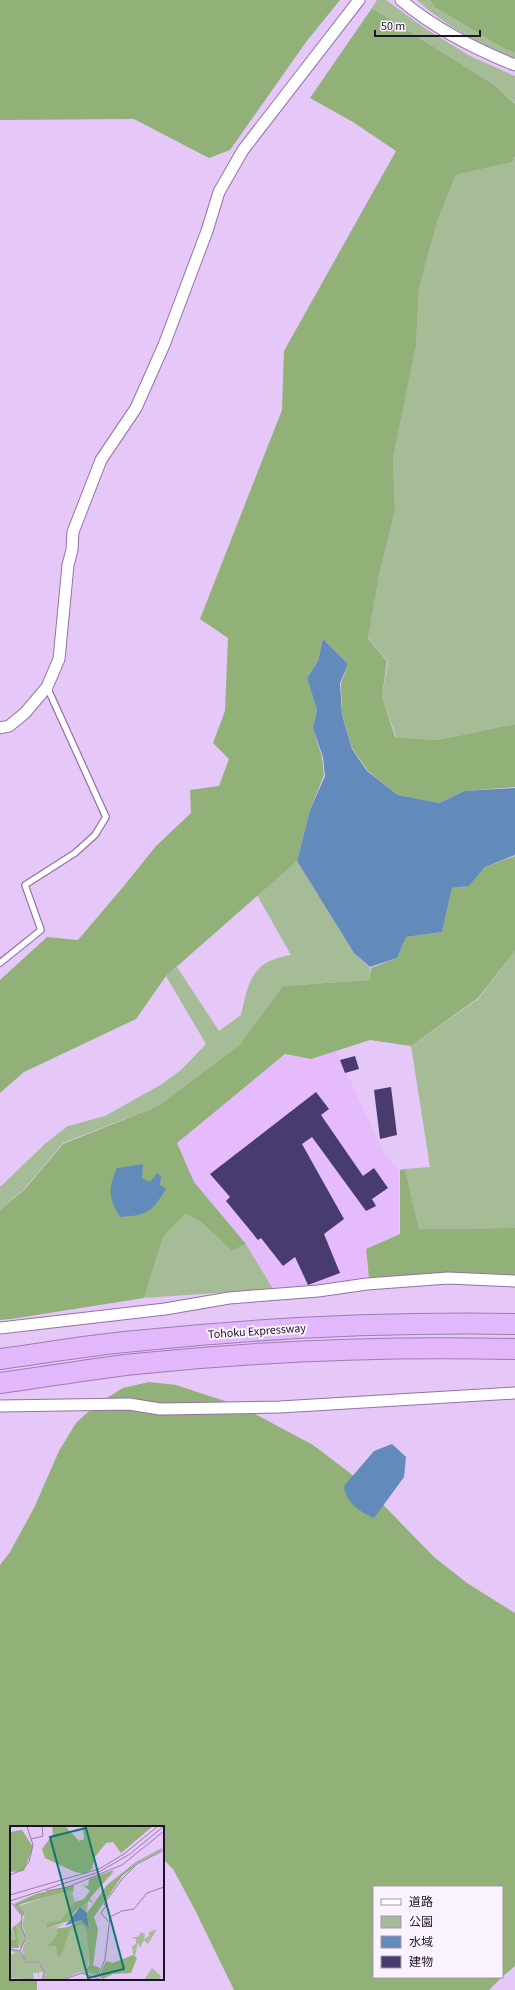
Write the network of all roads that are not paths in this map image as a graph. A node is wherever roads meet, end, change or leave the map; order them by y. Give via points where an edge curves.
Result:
1 (359, 0) edge
2 (401, 0) edge
3 (515, 66) edge
4 (47, 687) junction
5 (0, 728) edge
6 (0, 963) edge
7 (515, 1281) edge
8 (515, 1324) edge
9 (0, 1328) edge
10 (515, 1349) edge
11 (0, 1359) edge
12 (0, 1383) edge
13 (515, 1393) edge
14 (0, 1406) edge

1 - 4 street via 243,150 219,192 164,345 136,408 101,460 73,532 59,659
2 - 3 street via 422,18
4 - 5 street via 25,713 9,726
4 - 6 lane via 106,817 95,835 75,853 25,885 41,930
7 - 9 street via 448,1278 366,1284 229,1298 166,1309
8 - 11 highway, Tohoku Expressway via 455,1323 289,1328 134,1341
10 - 12 highway, Tohoku Expressway via 289,1352 135,1364
13 - 14 street via 280,1407 160,1409 129,1404

